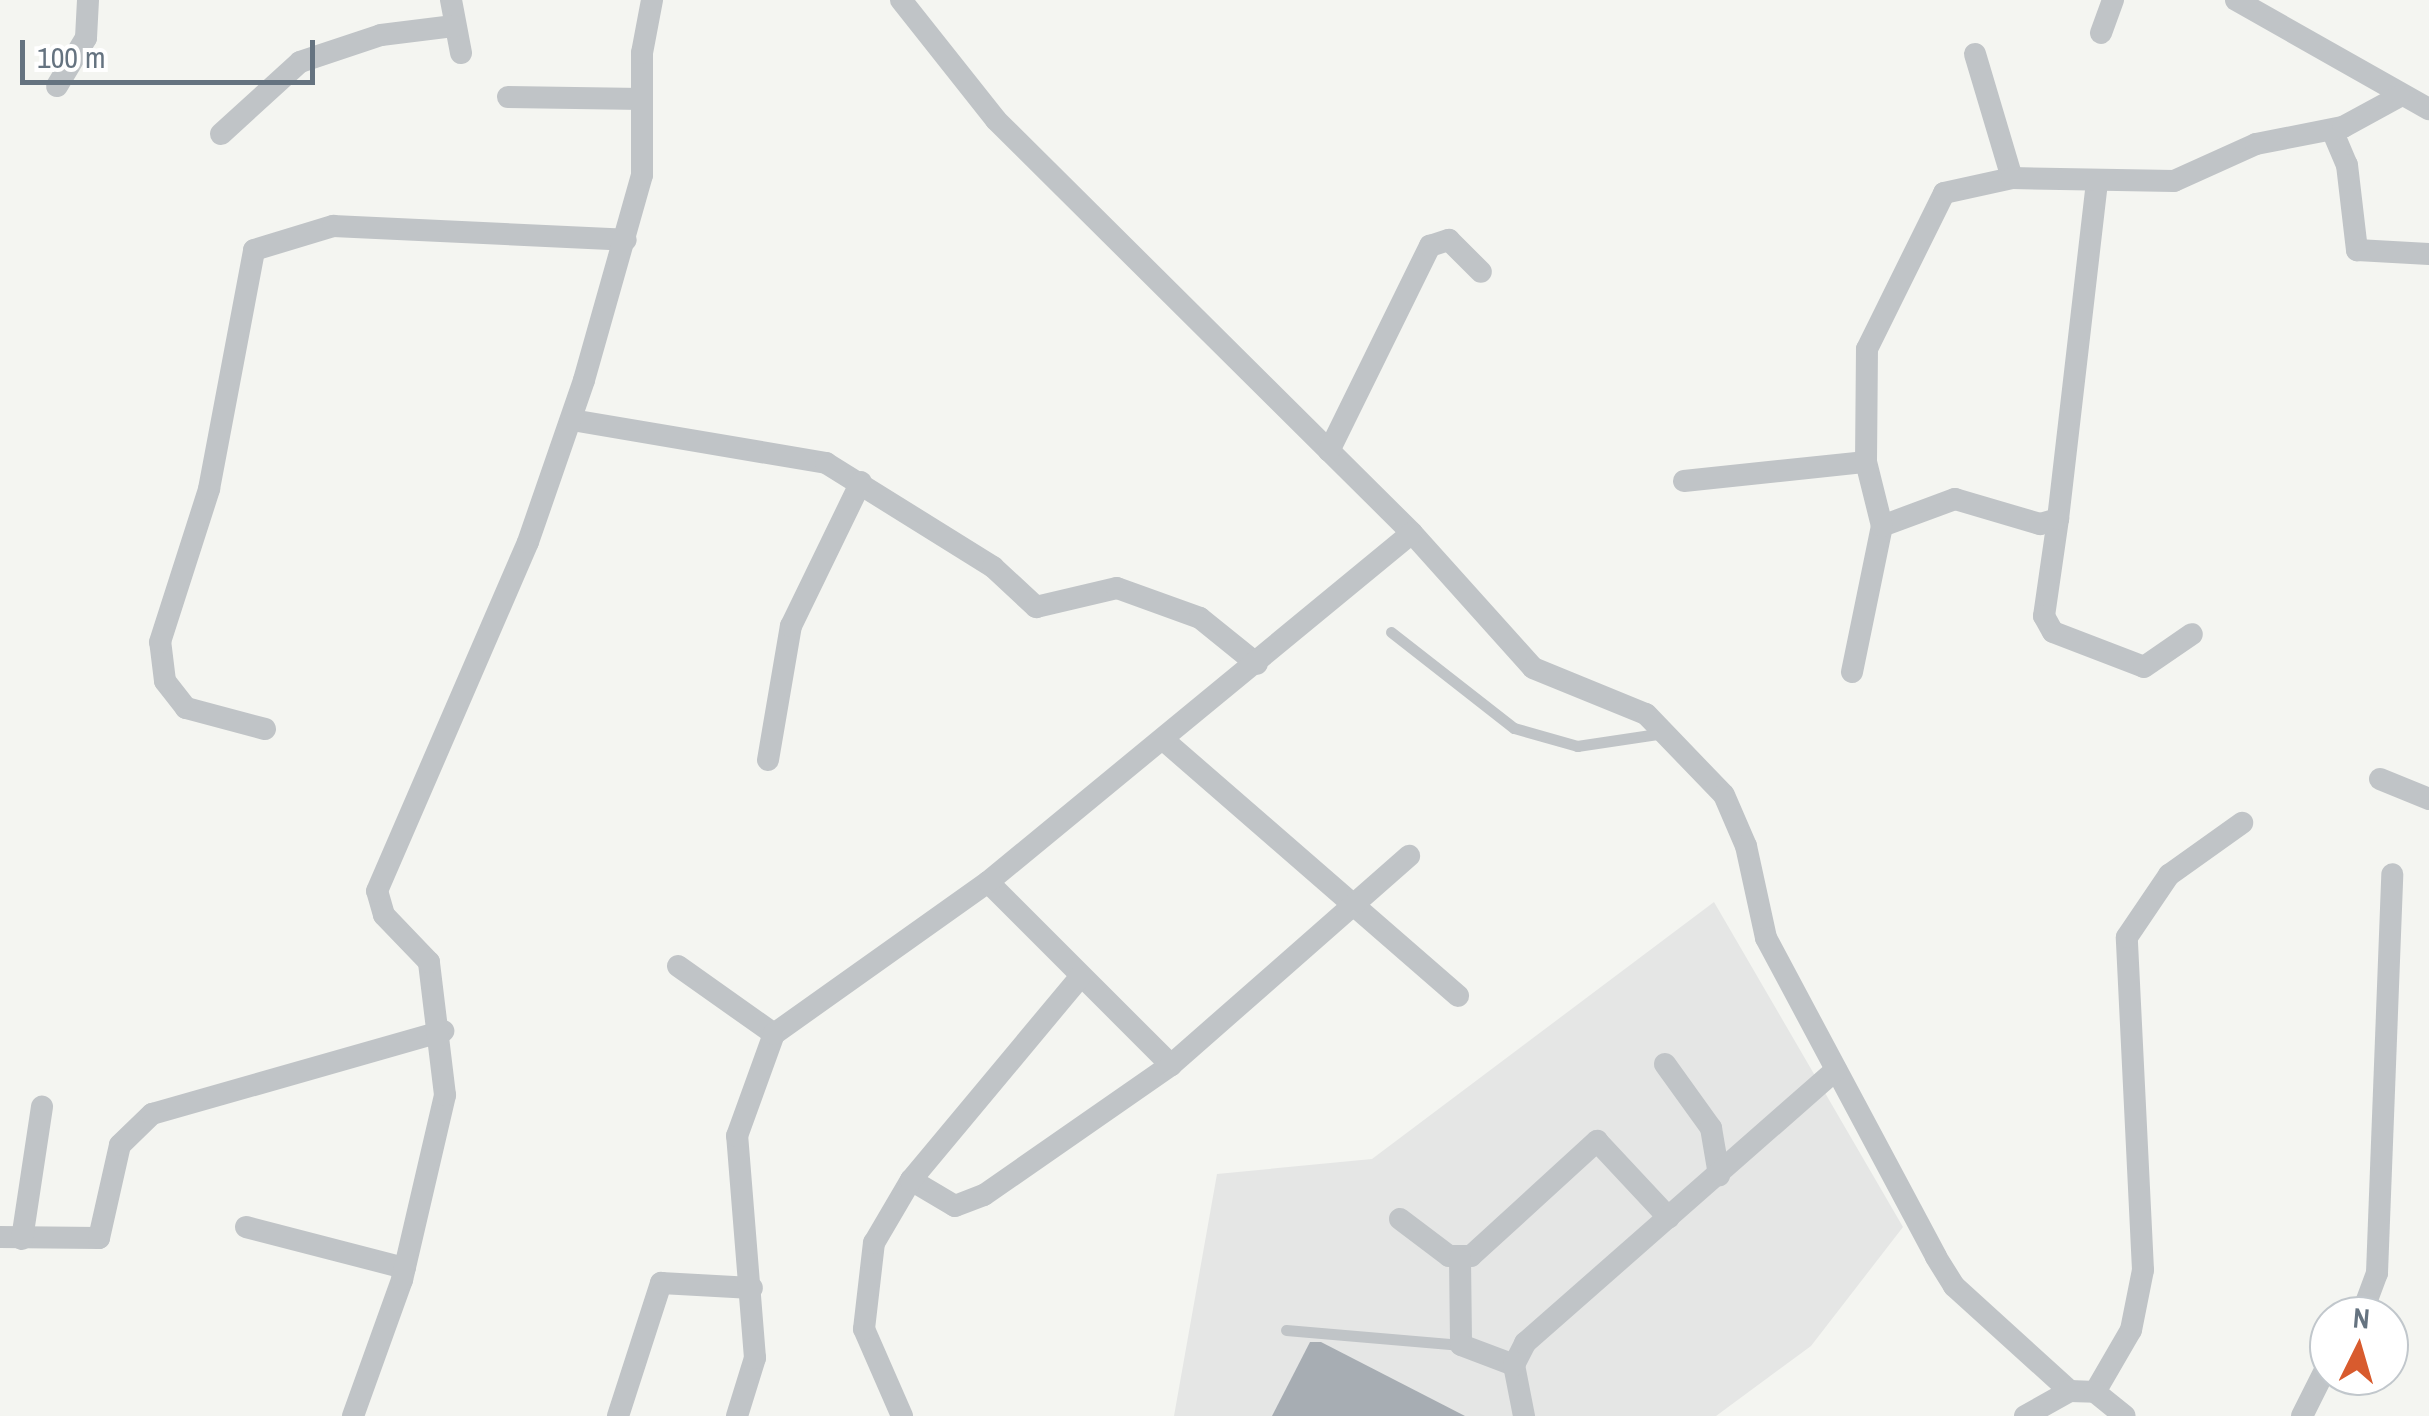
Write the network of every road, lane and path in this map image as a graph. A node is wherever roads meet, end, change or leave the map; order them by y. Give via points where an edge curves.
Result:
1 (88, 0) edge
2 (451, 0) edge
3 (652, 0) edge
4 (901, 0) edge
5 (2113, 0) edge
6 (2236, 0) edge
7 (452, 26) junction
8 (2101, 33) dead end
9 (460, 53) dead end
10 (1975, 54) dead end
11 (57, 86) dead end
12 (508, 96) dead end
13 (2398, 97) junction
14 (642, 99) junction
15 (2429, 109) edge
16 (2332, 130) junction
17 (221, 134) dead end
18 (2012, 178) junction
19 (2097, 184) junction
20 (626, 240) junction
21 (2429, 254) edge
22 (1481, 272) dead end
23 (572, 420) junction
24 (1329, 451) junction
25 (1866, 462) junction
26 (1684, 481) dead end
27 (860, 482) junction
28 (2058, 520) junction
29 (1882, 526) junction
30 (1412, 533) junction
31 (1391, 632) dead end
32 (2192, 634) dead end
33 (1257, 664) junction
34 (1852, 672) dead end
35 (265, 730) dead end
36 (1665, 732) junction
37 (1166, 742) junction
38 (768, 760) dead end
39 (2380, 779) dead end
40 (2429, 799) edge
41 (2242, 823) dead end
42 (1409, 856) dead end
43 (2392, 874) dead end
44 (988, 882) junction
45 (1350, 904) junction
46 (678, 966) dead end
47 (1080, 978) junction
48 (1458, 996) dead end
49 (443, 1031) junction
50 (774, 1034) junction
51 (1664, 1064) dead end
52 (1171, 1065) junction
53 (1836, 1070) junction
54 (42, 1107) dead end
55 (1719, 1175) junction
56 (911, 1180) junction
57 (1669, 1218) junction
58 (1400, 1219) dead end
59 (246, 1227) dead end
60 (11, 1238) edge
61 (1460, 1259) junction
62 (405, 1268) junction
63 (752, 1288) junction
64 (2368, 1296) edge
65 (1286, 1330) dead end
66 (1462, 1345) junction
67 (1514, 1365) junction
68 (2070, 1391) junction
69 (2095, 1392) junction
70 (352, 1416) edge
71 (618, 1416) edge
72 (737, 1416) edge
73 (902, 1416) edge
74 (1524, 1416) edge
75 (2024, 1416) edge
76 (2125, 1416) edge

1 - 11 street via 86,38
2 - 7 street
3 - 14 street
4 - 24 street via 996,120
5 - 8 street
6 - 13 street
7 - 9 street
7 - 17 street via 381,35 300,62
10 - 18 street
12 - 14 street
13 - 15 street
13 - 16 street
14 - 20 street via 642,174
16 - 19 street via 2256,144 2174,181
16 - 21 street via 2347,165 2357,250
18 - 19 street
18 - 25 street via 1964,184 1930,209 1867,348
19 - 28 street
20 - 23 street
20 - 35 street via 333,226 254,250 209,490 160,642 164,681 186,708
22 - 24 street via 1449,240 1430,246
23 - 27 street via 790,452
23 - 49 street via 376,891 384,914 429,962
24 - 30 street
25 - 26 street
25 - 29 street
27 - 33 street via 993,567 1036,608 1118,588 1200,618
27 - 38 street via 791,626
28 - 29 street via 2040,524 1955,498
28 - 32 street via 2044,616 2054,632 2144,667
29 - 34 street
30 - 33 street
30 - 36 street via 1532,668 1628,703
31 - 36 lane via 1514,728 1577,746
33 - 37 street
36 - 53 street via 1724,795 1746,846 1766,938
37 - 44 street
37 - 45 street
39 - 40 street
41 - 69 street via 2170,875 2127,937 2143,1270 2132,1330
42 - 45 street
43 - 64 street via 2376,1274
44 - 47 street
44 - 50 street
45 - 48 street
45 - 52 street
46 - 50 street
47 - 52 street
47 - 56 street
49 - 60 street via 152,1114 120,1145 99,1238
49 - 62 street via 445,1095
50 - 63 street via 737,1136
51 - 55 street via 1711,1128
52 - 56 street via 966,1204 943,1203
53 - 55 street
53 - 68 street via 1954,1286
54 - 60 street
55 - 57 street
56 - 73 street via 866,1276 864,1329
57 - 61 street via 1597,1141 1524,1214
57 - 67 street via 1526,1343
58 - 61 street
59 - 62 street
61 - 66 street
62 - 70 street
63 - 71 street via 661,1284
63 - 72 street via 755,1358
65 - 66 lane
66 - 67 street
67 - 74 street
68 - 69 street
68 - 75 street via 2047,1396
69 - 76 street

